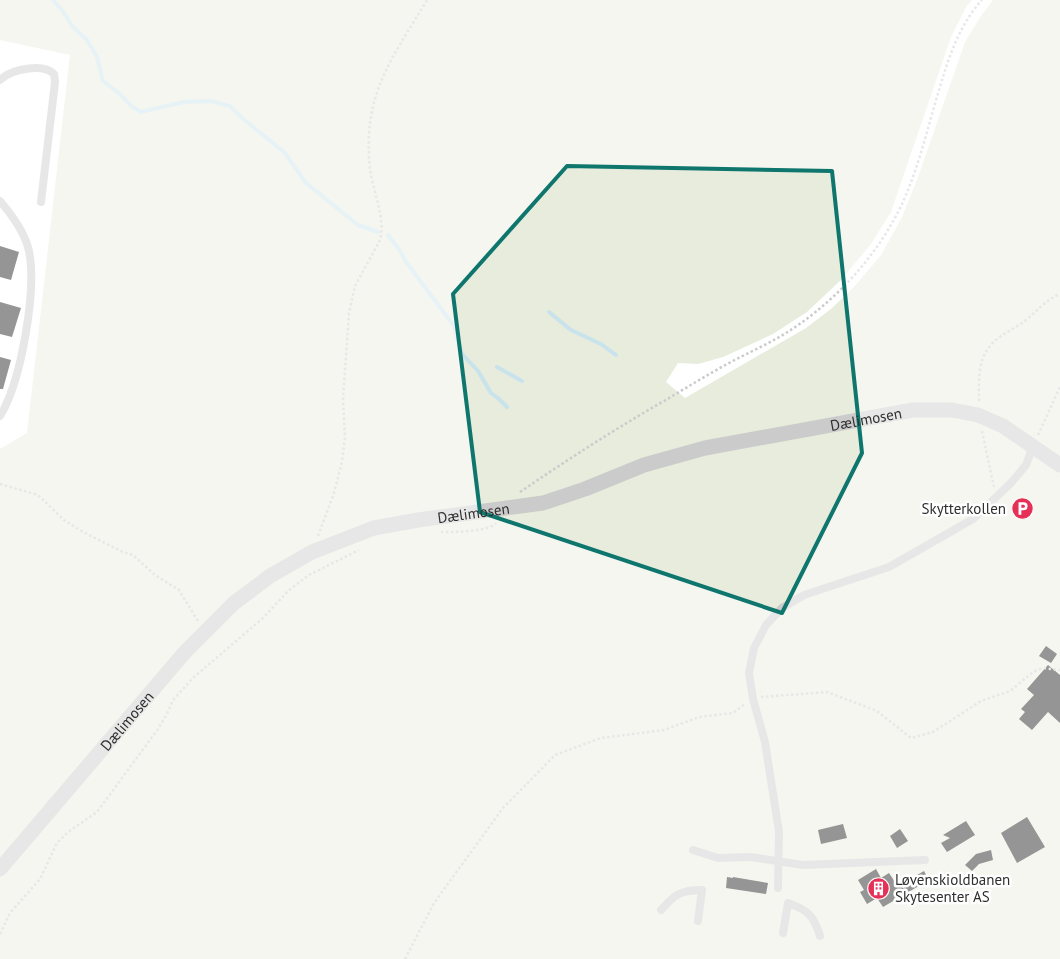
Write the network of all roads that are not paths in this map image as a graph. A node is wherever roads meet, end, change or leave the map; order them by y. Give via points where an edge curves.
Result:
1 (0, 80) edge
2 (0, 201) edge
3 (41, 202) dead end
4 (1, 411) edge
5 (1034, 446) junction
6 (1060, 465) edge
7 (693, 850) dead end
8 (924, 860) dead end
9 (778, 862) junction
10 (0, 869) edge
11 (778, 888) dead end
12 (661, 910) dead end
13 (698, 921) dead end
14 (783, 933) dead end
15 (820, 936) dead end

1 - 3 lane via 12,71 22,69 48,70 54,74
2 - 4 lane via 26,241 31,274 19,366
5 - 6 street, Dælimosen
5 - 9 lane via 1026,465 1011,483 973,519 889,568 804,595 782,608 766,625 754,648 749,674 765,742 779,832
5 - 10 street, Dælimosen via 978,415 952,410 913,410 706,448 644,466 543,503 374,528 312,552 270,576 234,603 206,630
7 - 9 lane via 718,858 750,857
8 - 9 lane via 819,865
9 - 11 lane
12 - 13 lane via 679,893 702,890
14 - 15 lane via 788,903 809,912

